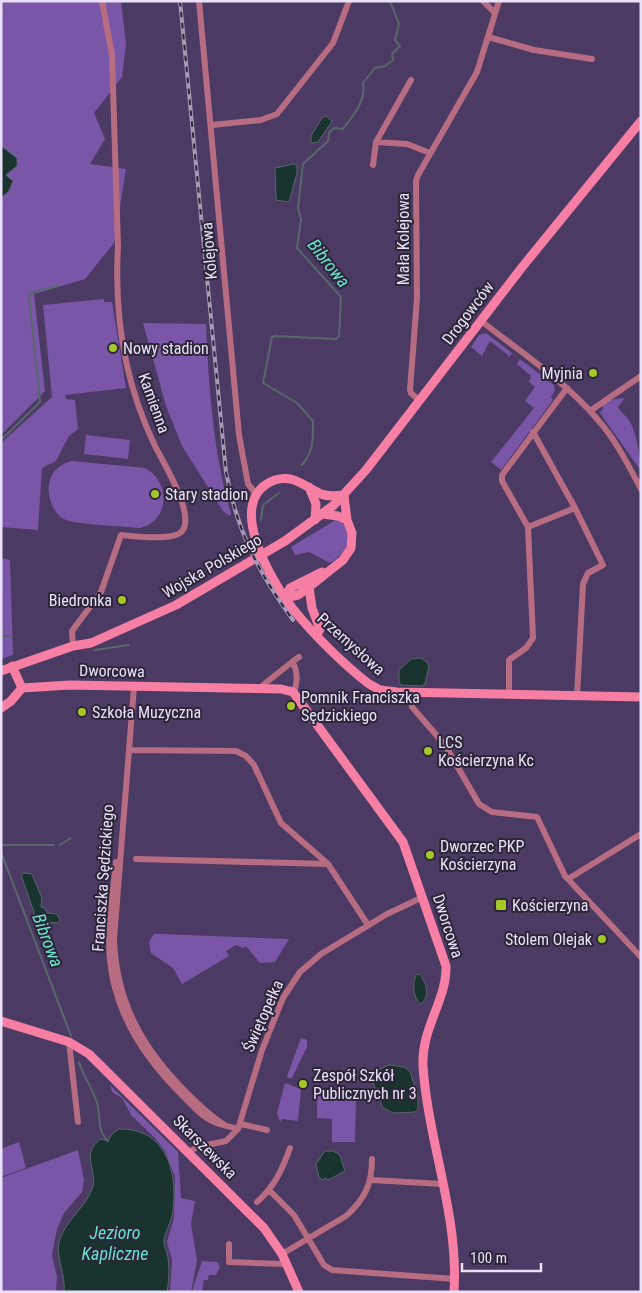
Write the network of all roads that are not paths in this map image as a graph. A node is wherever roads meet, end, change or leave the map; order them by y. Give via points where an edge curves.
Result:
1 (102, 1) edge
2 (199, 1) edge
3 (349, 1) edge
4 (482, 1) edge
5 (499, 1) edge
6 (495, 13) junction
7 (488, 37) junction
8 (592, 58) dead end
9 (411, 80) dead end
10 (641, 122) edge
11 (212, 125) junction
12 (376, 142) junction
13 (430, 153) junction
14 (373, 165) dead end
15 (481, 321) junction
16 (641, 376) edge
17 (567, 388) junction
18 (420, 401) junction
19 (590, 411) junction
20 (533, 432) junction
21 (309, 487) junction
22 (641, 489) edge
23 (256, 495) junction
24 (344, 495) junction
25 (575, 508) junction
26 (323, 514) junction
27 (315, 520) junction
28 (347, 520) junction
29 (528, 527) junction
30 (331, 568) junction
31 (309, 587) junction
32 (285, 598) junction
33 (317, 635) junction
34 (73, 646) junction
35 (299, 657) dead end
36 (292, 662) junction
37 (12, 666) junction
38 (1, 667) edge
39 (1, 671) edge
40 (134, 686) junction
41 (22, 688) junction
42 (262, 689) junction
43 (293, 692) junction
44 (410, 692) junction
45 (509, 694) junction
46 (577, 696) junction
47 (641, 697) edge
48 (1, 708) edge
49 (129, 750) junction
50 (641, 834) edge
51 (136, 859) dead end
52 (328, 864) junction
53 (568, 879) junction
54 (423, 897) junction
55 (368, 925) junction
56 (641, 957) edge
57 (1, 1021) edge
58 (69, 1042) junction
59 (78, 1122) dead end
60 (240, 1127) junction
61 (267, 1130) dead end
62 (290, 1148) dead end
63 (189, 1152) junction
64 (372, 1159) dead end
65 (371, 1180) junction
66 (443, 1184) junction
67 (270, 1191) junction
68 (257, 1202) dead end
69 (309, 1238) junction
70 (229, 1244) dead end
71 (282, 1254) junction
72 (286, 1264) junction
73 (455, 1279) junction
74 (298, 1292) edge
75 (454, 1292) edge

1 - 34 street, Kamienna via 112,55 118,247 116,278 124,346 130,382 141,416 181,499 186,520 182,532 174,537 121,535 101,592 72,631
2 - 11 street, Kolejowa
3 - 11 street via 333,43 277,114 262,120
4 - 6 street
5 - 6 street, Mała Kolejowa
6 - 7 street, Mała Kolejowa
7 - 8 street via 534,50
7 - 13 street, Mała Kolejowa via 477,72
9 - 12 street
10 - 15 main road, Drogowców via 600,169
11 - 23 street, Kolejowa via 241,448 248,484
12 - 13 street via 406,144
12 - 14 street
13 - 18 street, Mała Kolejowa via 416,182 417,298 410,390
15 - 17 street
15 - 18 main road, Drogowców
16 - 19 street
17 - 19 street
17 - 20 street
18 - 24 main road, Drogowców
19 - 22 street via 616,445
20 - 25 street
20 - 29 street via 502,475 502,481
21 - 23 main road via 297,480 280,479
21 - 24 main road via 322,495
21 - 27 main road via 316,504
23 - 32 main road, Przemysłowa via 250,515 253,532
24 - 26 main road, Drogowców
24 - 28 main road
25 - 29 street
25 - 46 street via 603,565 588,573 583,584
26 - 27 main road, Drogowców
26 - 28 main road
27 - 34 main road, Wojska Polskiego via 176,605 121,630 85,639
28 - 30 main road via 352,533 351,548 343,560
29 - 45 street via 533,638 526,648 509,660
30 - 31 main road
30 - 32 main road via 290,588
31 - 32 main road via 298,595
31 - 33 main road via 320,629
32 - 33 main road, Przemysłowa
33 - 44 main road, Przemysłowa via 369,684 380,690
34 - 37 main road, Wojska Polskiego
35 - 36 street
36 - 42 street
36 - 43 street via 296,667
37 - 38 main road, Wojska Polskiego
37 - 39 main road, Wojska Polskiego
37 - 41 main road
40 - 41 main road, Dworcowa
40 - 42 main road, Dworcowa
40 - 49 street, Franciszka Sędzickiego
41 - 48 main road
42 - 43 main road, Dworcowa
43 - 54 main road, Dworcowa via 403,842
44 - 45 main road, Przemysłowa
44 - 53 street via 412,707 445,745 479,804 494,812 537,817
45 - 46 main road, Przemysłowa
46 - 47 main road, Przemysłowa
49 - 52 street via 236,752 246,756 254,765 281,823
49 - 60 street, Franciszka Sędzickiego via 114,939 121,989 136,1026 156,1060 202,1108 225,1125
50 - 53 street
51 - 52 street
52 - 55 street
53 - 56 street
54 - 55 street, Świętopełka
54 - 66 main road, Dworcowa via 446,966 444,985 425,1035 423,1052 425,1083
55 - 60 street, Świętopełka via 314,959 287,990 255,1068
57 - 58 main road, Skarszewska
58 - 59 street
58 - 63 main road, Skarszewska via 89,1054
60 - 61 street, Franciszka Sędzickiego
60 - 63 street via 226,1141 197,1147
62 - 67 street via 281,1175
63 - 71 main road, Skarszewska via 258,1221
64 - 65 street
65 - 66 street
65 - 69 street via 355,1209
66 - 73 main road, Dworcowa via 454,1250
67 - 68 street
67 - 69 street via 294,1215
69 - 71 street
69 - 73 street via 324,1265 332,1270
70 - 72 street via 229,1262
71 - 72 main road, Skarszewska
72 - 74 main road, Skarszewska
73 - 75 main road, Dworcowa

